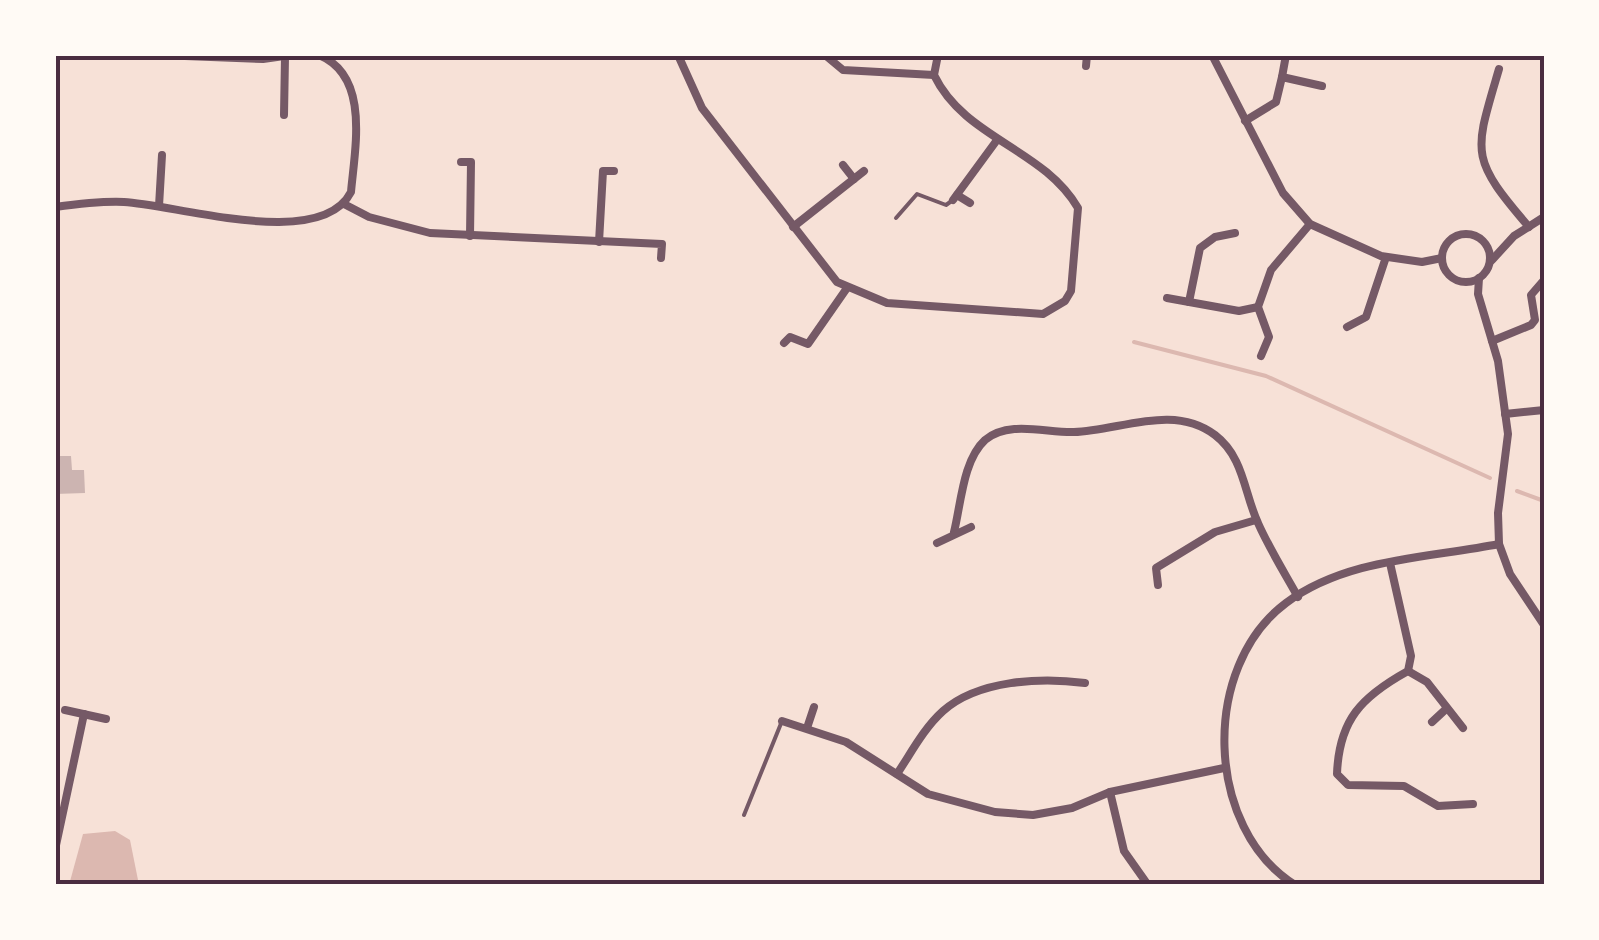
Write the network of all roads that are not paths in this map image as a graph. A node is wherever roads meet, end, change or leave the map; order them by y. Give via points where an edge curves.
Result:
1 (158, 55) edge
2 (320, 55) edge
3 (678, 55) edge
4 (825, 55) edge
5 (938, 55) edge
6 (1087, 55) edge
7 (1212, 55) edge
8 (1286, 55) edge
9 (288, 56) edge
10 (1086, 66) dead end
11 (1499, 69) dead end
12 (934, 75) junction
13 (1282, 77) junction
14 (1322, 86) dead end
15 (284, 115) dead end
16 (1245, 122) junction
17 (996, 140) junction
18 (162, 154) dead end
19 (461, 162) dead end
20 (843, 165) dead end
21 (614, 171) dead end
22 (864, 171) dead end
23 (854, 179) junction
24 (955, 197) junction
25 (344, 204) junction
26 (970, 204) dead end
27 (159, 206) junction
28 (55, 207) edge
29 (1544, 217) edge
30 (896, 218) dead end
31 (1310, 224) junction
32 (1529, 227) junction
33 (792, 228) junction
34 (1235, 234) dead end
35 (470, 236) junction
36 (1514, 236) junction
37 (1484, 240) junction
38 (599, 242) junction
39 (1386, 257) junction
40 (662, 258) dead end
41 (1442, 258) junction
42 (1488, 269) junction
43 (1479, 278) junction
44 (1544, 280) edge
45 (1467, 282) junction
46 (847, 288) junction
47 (1478, 294) junction
48 (1167, 298) dead end
49 (1189, 302) junction
50 (1258, 307) junction
51 (1347, 327) dead end
52 (1492, 341) junction
53 (784, 343) dead end
54 (1261, 356) dead end
55 (1544, 410) edge
56 (1505, 414) junction
57 (1256, 520) junction
58 (971, 527) dead end
59 (954, 532) junction
60 (937, 544) dead end
61 (1499, 544) junction
62 (1150, 559) dead end
63 (1390, 562) junction
64 (1156, 568) junction
65 (1158, 585) dead end
66 (1298, 596) junction
67 (1544, 625) edge
68 (1408, 671) junction
69 (1085, 683) dead end
70 (814, 707) dead end
71 (1446, 709) junction
72 (66, 710) dead end
73 (84, 714) junction
74 (106, 719) dead end
75 (782, 721) joint
76 (1432, 722) dead end
77 (807, 728) junction
78 (1464, 728) dead end
79 (1224, 768) junction
80 (897, 774) junction
81 (1110, 792) junction
82 (1473, 804) dead end
83 (744, 815) dead end
84 (55, 850) edge
85 (1148, 885) edge
86 (1295, 885) edge

1 - 9 street
2 - 25 street via 345,74 354,96 351,192
3 - 33 street via 702,108
4 - 12 street via 843,70
5 - 12 street
6 - 10 street
7 - 16 street
8 - 13 street
9 - 15 street
11 - 32 street via 1478,149 1493,185
12 - 17 street via 957,110
13 - 14 street
13 - 16 street via 1276,102
16 - 31 street via 1283,192
17 - 24 street
17 - 46 street via 1054,176 1078,208 1065,301 1034,316 887,302
18 - 27 street
19 - 35 street via 471,162
20 - 23 street
21 - 38 street via 603,171
22 - 23 street
23 - 33 street
24 - 26 street
24 - 30 lane via 946,205 917,194
25 - 27 street via 314,220 243,219
25 - 35 street via 401,228
27 - 28 street
29 - 32 street
31 - 39 street
31 - 50 street via 1271,270
32 - 36 street
33 - 46 street
34 - 49 street via 1200,248
35 - 38 street
36 - 37 street
36 - 42 street via 1495,252
37 - 41 street via 1458,235
37 - 42 street
38 - 40 street via 662,244
39 - 41 street
39 - 51 street via 1366,317
41 - 45 street via 1452,277
42 - 43 street
43 - 45 street
43 - 47 street
44 - 52 street via 1531,295 1531,326
45 - 47 street
46 - 53 street via 808,344 790,337
47 - 52 street
48 - 49 street
49 - 50 street via 1239,312
50 - 54 street via 1269,337
52 - 56 street
55 - 56 street
56 - 61 street
57 - 59 street via 1248,483 1216,435 1148,420 990,436 974,452
57 - 64 street via 1215,532
57 - 66 street
58 - 59 street
59 - 60 street
61 - 63 street
61 - 67 street
62 - 64 street
63 - 66 street via 1362,567
63 - 68 street via 1411,656
64 - 65 street
66 - 79 street via 1262,630 1234,680
68 - 71 street via 1427,682
68 - 82 street via 1344,724 1337,774 1348,784 1404,786 1438,806
69 - 80 street via 1016,683 960,700 928,726
70 - 77 street
71 - 76 street
71 - 78 street
72 - 73 street
73 - 74 street
73 - 84 street
75 - 77 street
75 - 83 lane
77 - 80 street via 846,742
79 - 81 street
79 - 86 street via 1247,835
80 - 81 street via 928,794 995,812 1072,808
81 - 85 street via 1124,851

